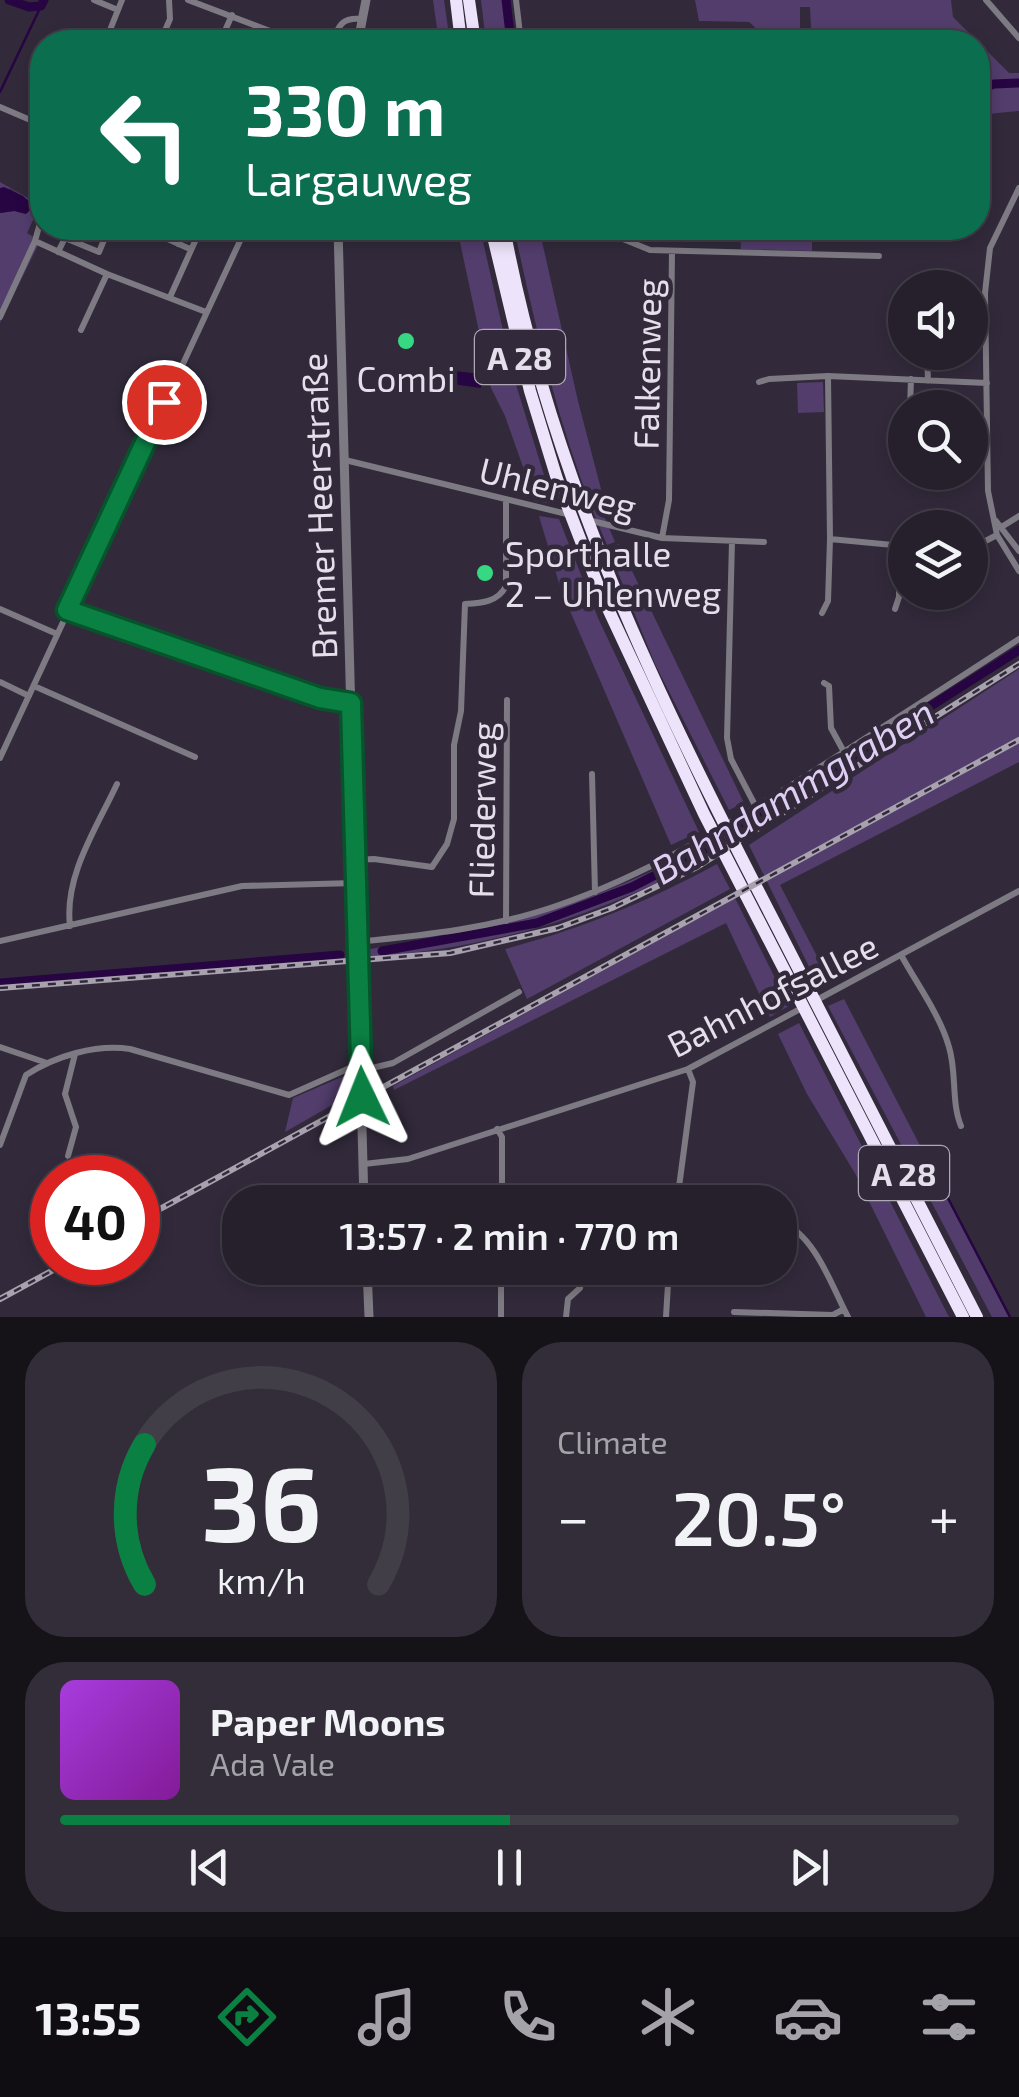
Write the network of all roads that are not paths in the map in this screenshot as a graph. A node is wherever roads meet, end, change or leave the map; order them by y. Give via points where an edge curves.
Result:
1 (94, 0) edge
2 (122, 0) edge
3 (169, 0) edge
4 (188, 0) edge
5 (366, 0) edge
6 (456, 0) edge
7 (470, 0) edge
8 (516, 0) edge
9 (986, 0) edge
10 (212, 4) edge
11 (118, 10) junction
12 (232, 16) junction
13 (362, 19) junction
14 (110, 30) dead end
15 (165, 30) edge
16 (226, 30) edge
17 (268, 30) edge
18 (337, 30) edge
19 (360, 30) edge
20 (460, 30) edge
21 (474, 30) edge
22 (520, 30) edge
23 (1019, 38) edge
24 (0, 107) edge
25 (30, 120) edge
26 (1018, 193) edge
27 (35, 240) joint
28 (64, 240) edge
29 (70, 240) edge
30 (104, 240) edge
31 (169, 240) edge
32 (180, 240) edge
33 (195, 240) edge
34 (240, 240) edge
35 (338, 240) edge
36 (500, 240) edge
37 (622, 240) edge
38 (178, 244) junction
39 (190, 249) junction
40 (672, 251) junction
41 (58, 252) junction
42 (879, 256) dead end
43 (107, 274) junction
44 (170, 296) junction
45 (206, 312) junction
46 (0, 318) edge
47 (81, 330) dead end
48 (928, 370) edge
49 (828, 376) junction
50 (911, 380) junction
51 (928, 381) junction
52 (759, 382) dead end
53 (987, 382) junction
54 (911, 390) edge
55 (344, 460) junction
56 (506, 500) junction
57 (1019, 516) edge
58 (999, 524) junction
59 (997, 535) junction
60 (662, 538) junction
61 (830, 540) junction
62 (988, 540) edge
63 (732, 541) junction
64 (764, 542) dead end
65 (888, 545) edge
66 (1019, 551) edge
67 (1019, 572) edge
68 (0, 610) edge
69 (67, 610) junction
70 (822, 613) dead end
71 (57, 634) junction
72 (1019, 638) edge
73 (0, 682) edge
74 (824, 683) dead end
75 (34, 686) junction
76 (29, 696) junction
77 (507, 700) dead end
78 (351, 703) junction
79 (844, 752) junction
80 (0, 758) edge
81 (195, 758) dead end
82 (592, 774) dead end
83 (117, 784) dead end
84 (756, 807) junction
85 (354, 860) junction
86 (354, 883) junction
87 (1019, 891) edge
88 (595, 892) junction
89 (506, 921) junction
90 (70, 926) junction
91 (0, 941) edge
92 (357, 942) junction
93 (901, 955) junction
94 (519, 992) dead end
95 (823, 1031) junction
96 (0, 1047) edge
97 (75, 1054) junction
98 (48, 1064) junction
99 (361, 1068) junction
100 (688, 1069) junction
101 (961, 1126) dead end
102 (498, 1129) junction
103 (0, 1145) edge
104 (68, 1155) edge
105 (364, 1164) junction
106 (364, 1185) edge
107 (502, 1185) edge
108 (678, 1185) edge
109 (797, 1232) edge
110 (368, 1285) edge
111 (502, 1285) edge
112 (669, 1285) edge
113 (580, 1288) dead end
114 (734, 1312) dead end
115 (846, 1313) edge
116 (369, 1317) edge
117 (501, 1317) edge
118 (566, 1317) edge
119 (666, 1317) edge
120 (963, 1317) edge
121 (977, 1317) edge

1 - 11 street
2 - 11 street
3 - 15 street
4 - 10 street
5 - 13 street
6 - 20 highway
7 - 21 highway
8 - 22 street
9 - 23 street
10 - 12 street
11 - 14 street
12 - 16 street
12 - 17 street
13 - 18 street via 346,18
13 - 19 street
24 - 25 street
26 - 53 street via 999,224 986,270
27 - 41 street
27 - 46 street
28 - 41 street
29 - 30 street via 99,252
31 - 38 street
32 - 38 street
33 - 39 street
34 - 45 street
35 - 55 street, Bremer Heerstraße
36 - 95 highway, A 28 via 513,329 648,699
37 - 40 street
38 - 39 street
39 - 44 street
40 - 42 street
40 - 60 street, Falkenweg via 669,500
41 - 43 street
43 - 44 street
43 - 47 street
44 - 45 street
45 - 69 street
48 - 51 street
49 - 50 street
49 - 52 street
49 - 61 street
50 - 51 street
50 - 54 street
51 - 53 street
53 - 58 street via 988,491
55 - 56 street, Uhlenweg
55 - 78 street, Bremer Heerstraße
56 - 60 street, Uhlenweg
56 - 85 street via 506,586 494,600 466,604 448,844 432,867
57 - 58 street
58 - 59 street
58 - 66 street
59 - 62 street
59 - 67 street
60 - 63 street, Uhlenweg
61 - 65 street
61 - 70 street
63 - 64 street, Uhlenweg
63 - 84 street via 727,738
68 - 71 street
69 - 71 street
69 - 78 street
71 - 75 street
72 - 79 street
73 - 76 street
74 - 79 street via 833,737
75 - 76 street
75 - 81 street
76 - 80 street
77 - 89 street, Fliederweg
78 - 85 street, Bremer Heerstraße
79 - 84 street
82 - 88 street
83 - 90 street via 74,878
84 - 88 street via 664,862
85 - 86 street, Bremer Heerstraße
86 - 90 street via 242,886
86 - 92 street, Bremer Heerstraße
87 - 93 street, Bahnhofsallee
88 - 89 street
89 - 92 street
90 - 91 street
92 - 99 street, Bremer Heerstraße
93 - 100 street, Bahnhofsallee
93 - 101 street via 949,1044
94 - 99 street via 404,1058
95 - 120 highway, A 28
95 - 121 highway, A 28
96 - 98 street
97 - 98 street
97 - 99 street via 104,1046 130,1049 284,1096
97 - 104 street via 65,1094 76,1127
98 - 103 street via 24,1079
99 - 105 street, Bremer Heerstraße
100 - 102 street, Bahnhofsallee
100 - 108 street via 693,1082
102 - 105 street, Bahnhofsallee via 408,1159
102 - 107 street
105 - 106 street, Bremer Heerstraße
109 - 115 street
110 - 116 street
111 - 117 street
112 - 119 street
113 - 118 street via 568,1299
114 - 115 street

